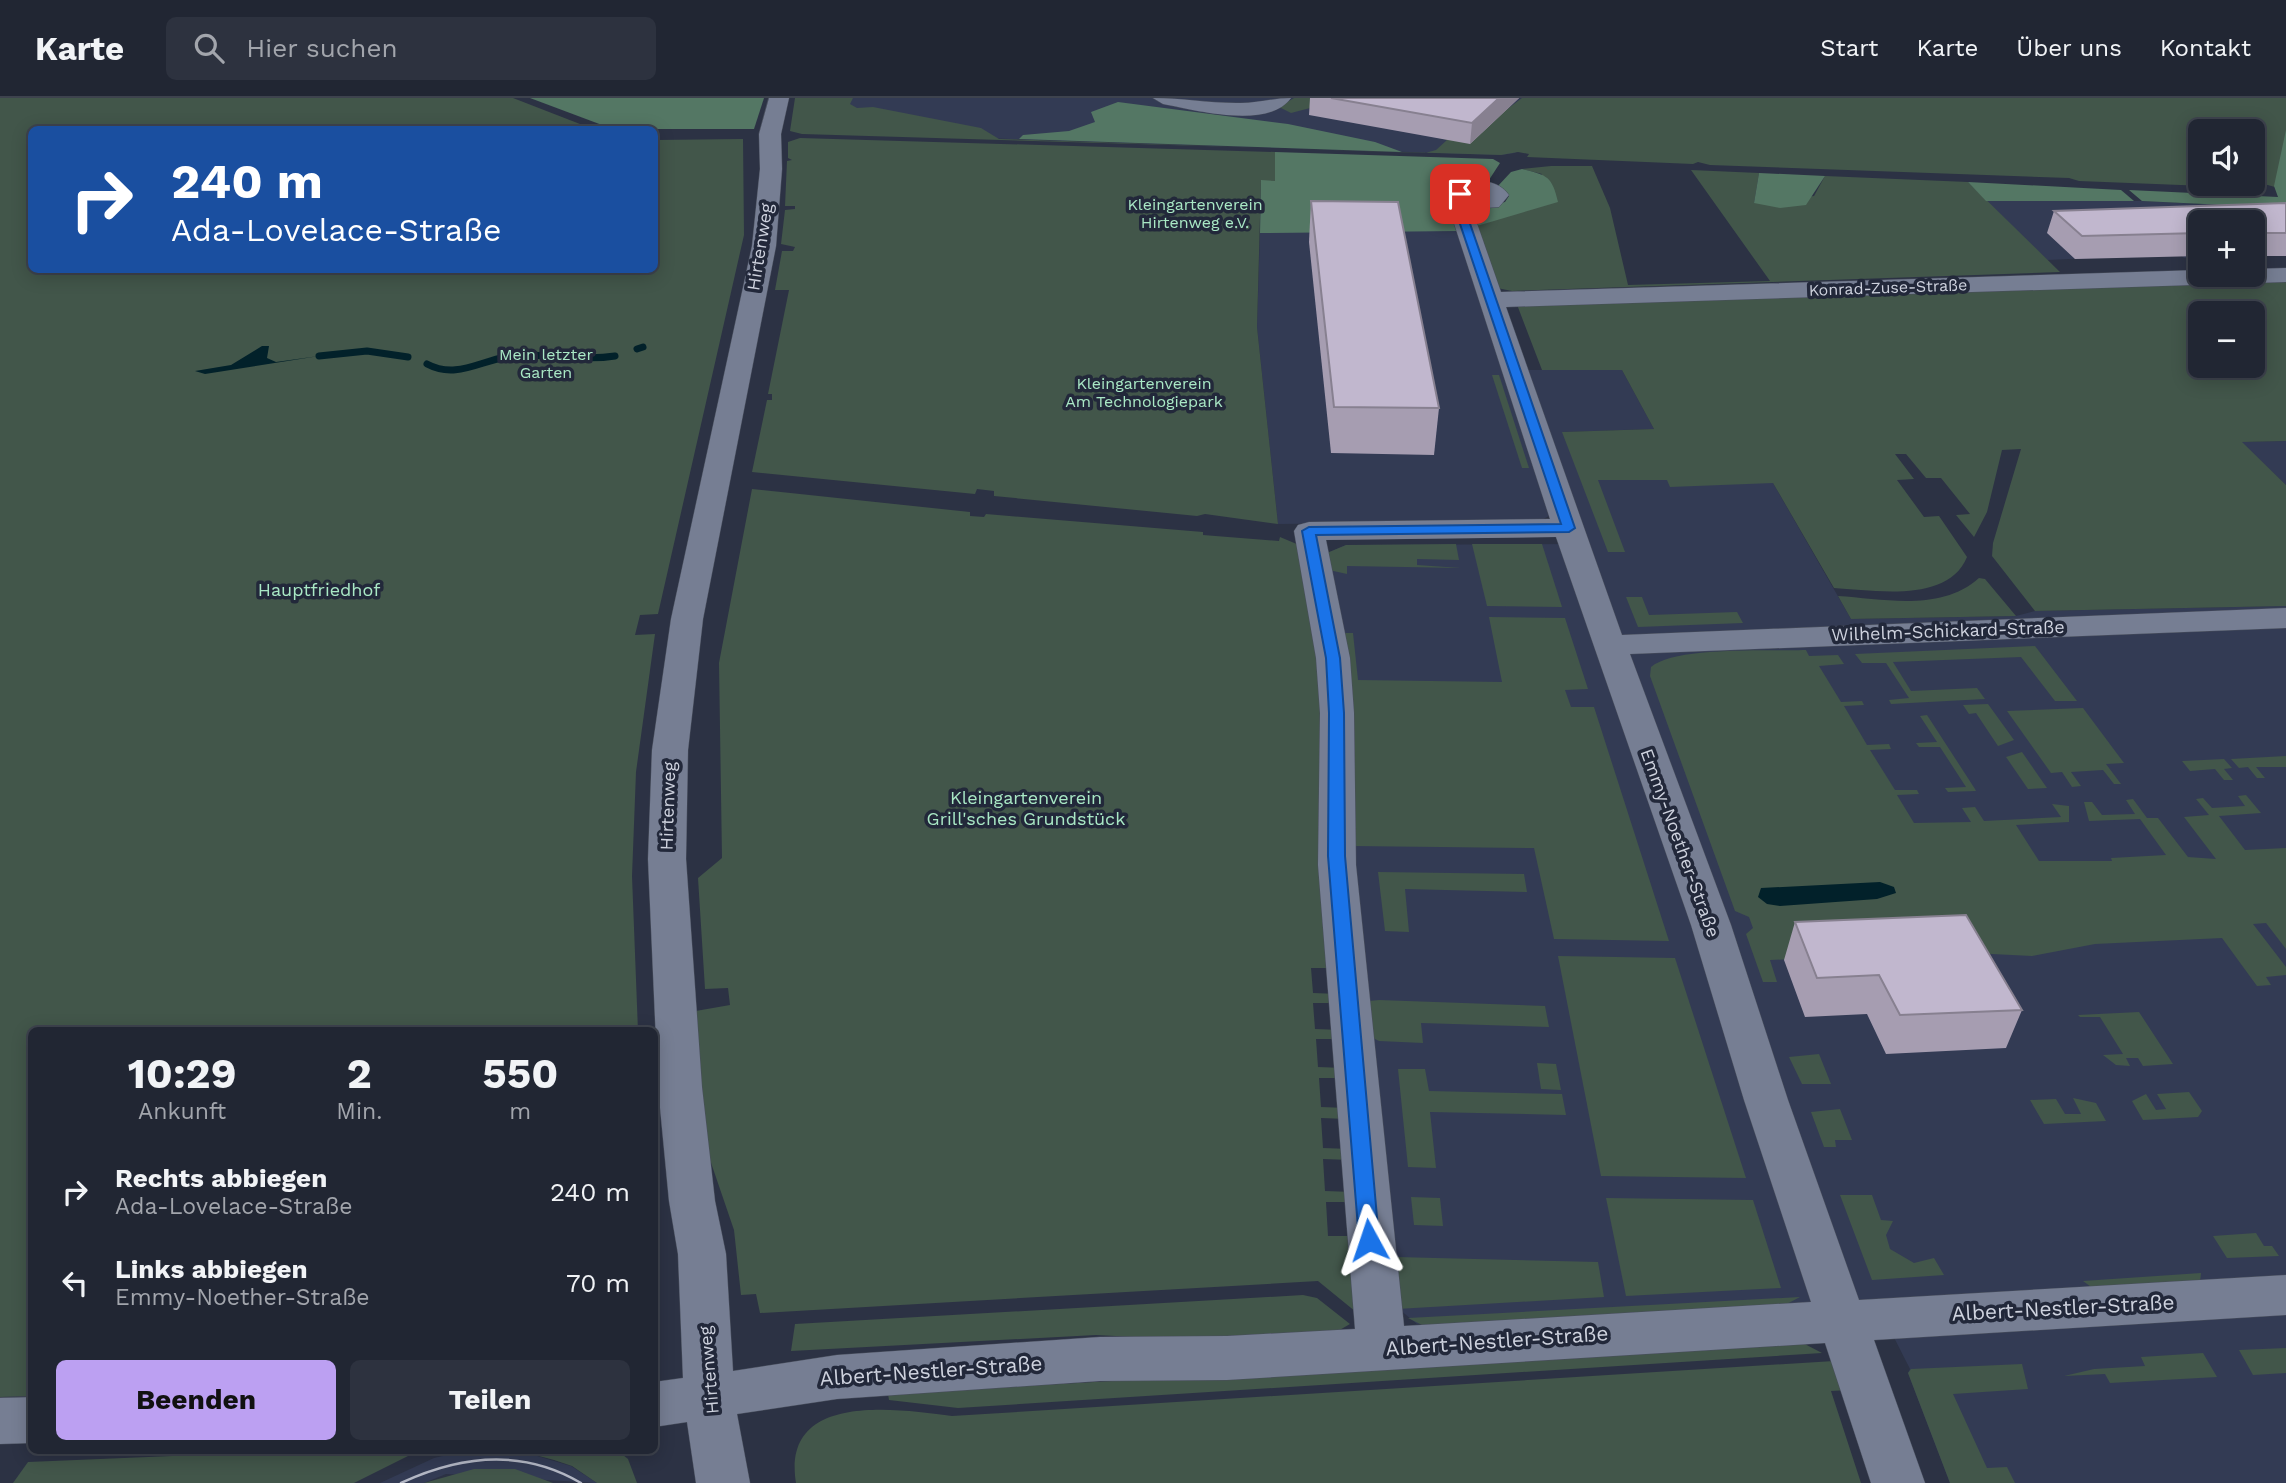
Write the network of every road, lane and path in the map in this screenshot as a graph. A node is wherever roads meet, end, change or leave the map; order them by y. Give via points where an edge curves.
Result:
1 (1163, 98) edge
2 (1281, 98) edge
3 (774, 116) edge
4 (1460, 203) dead end
5 (2286, 275) edge
6 (1490, 300) junction
7 (1569, 528) junction
8 (2286, 618) edge
9 (1610, 645) junction
10 (2286, 1296) edge
11 (1842, 1320) junction
12 (1381, 1348) junction
13 (709, 1398) junction
14 (658, 1404) edge
15 (28, 1420) edge
16 (0, 1421) edge
17 (723, 1483) edge
18 (1898, 1483) edge

1 - 2 street via 1236,109 1255,108
3 - 13 street, Hirtenweg via 764,246 687,619 670,750 669,929 686,1150 702,1254
4 - 6 street, Emmy-Noether-Straße
5 - 6 street, Konrad-Zuse-Straße
6 - 7 street, Emmy-Noether-Straße
7 - 9 street, Emmy-Noether-Straße
7 - 12 street via 1309,531 1333,658 1337,865
8 - 9 street, Wilhelm-Schickard-Straße
9 - 11 street, Emmy-Noether-Straße via 1711,925
10 - 11 street, Albert-Nestler-Straße
11 - 12 street, Albert-Nestler-Straße
11 - 18 street, Emmy-Noether-Straße
12 - 13 street, Albert-Nestler-Straße via 1227,1358 1100,1359 837,1377
13 - 14 street, Albert-Nestler-Straße
13 - 17 street, Hirtenweg
15 - 16 street

